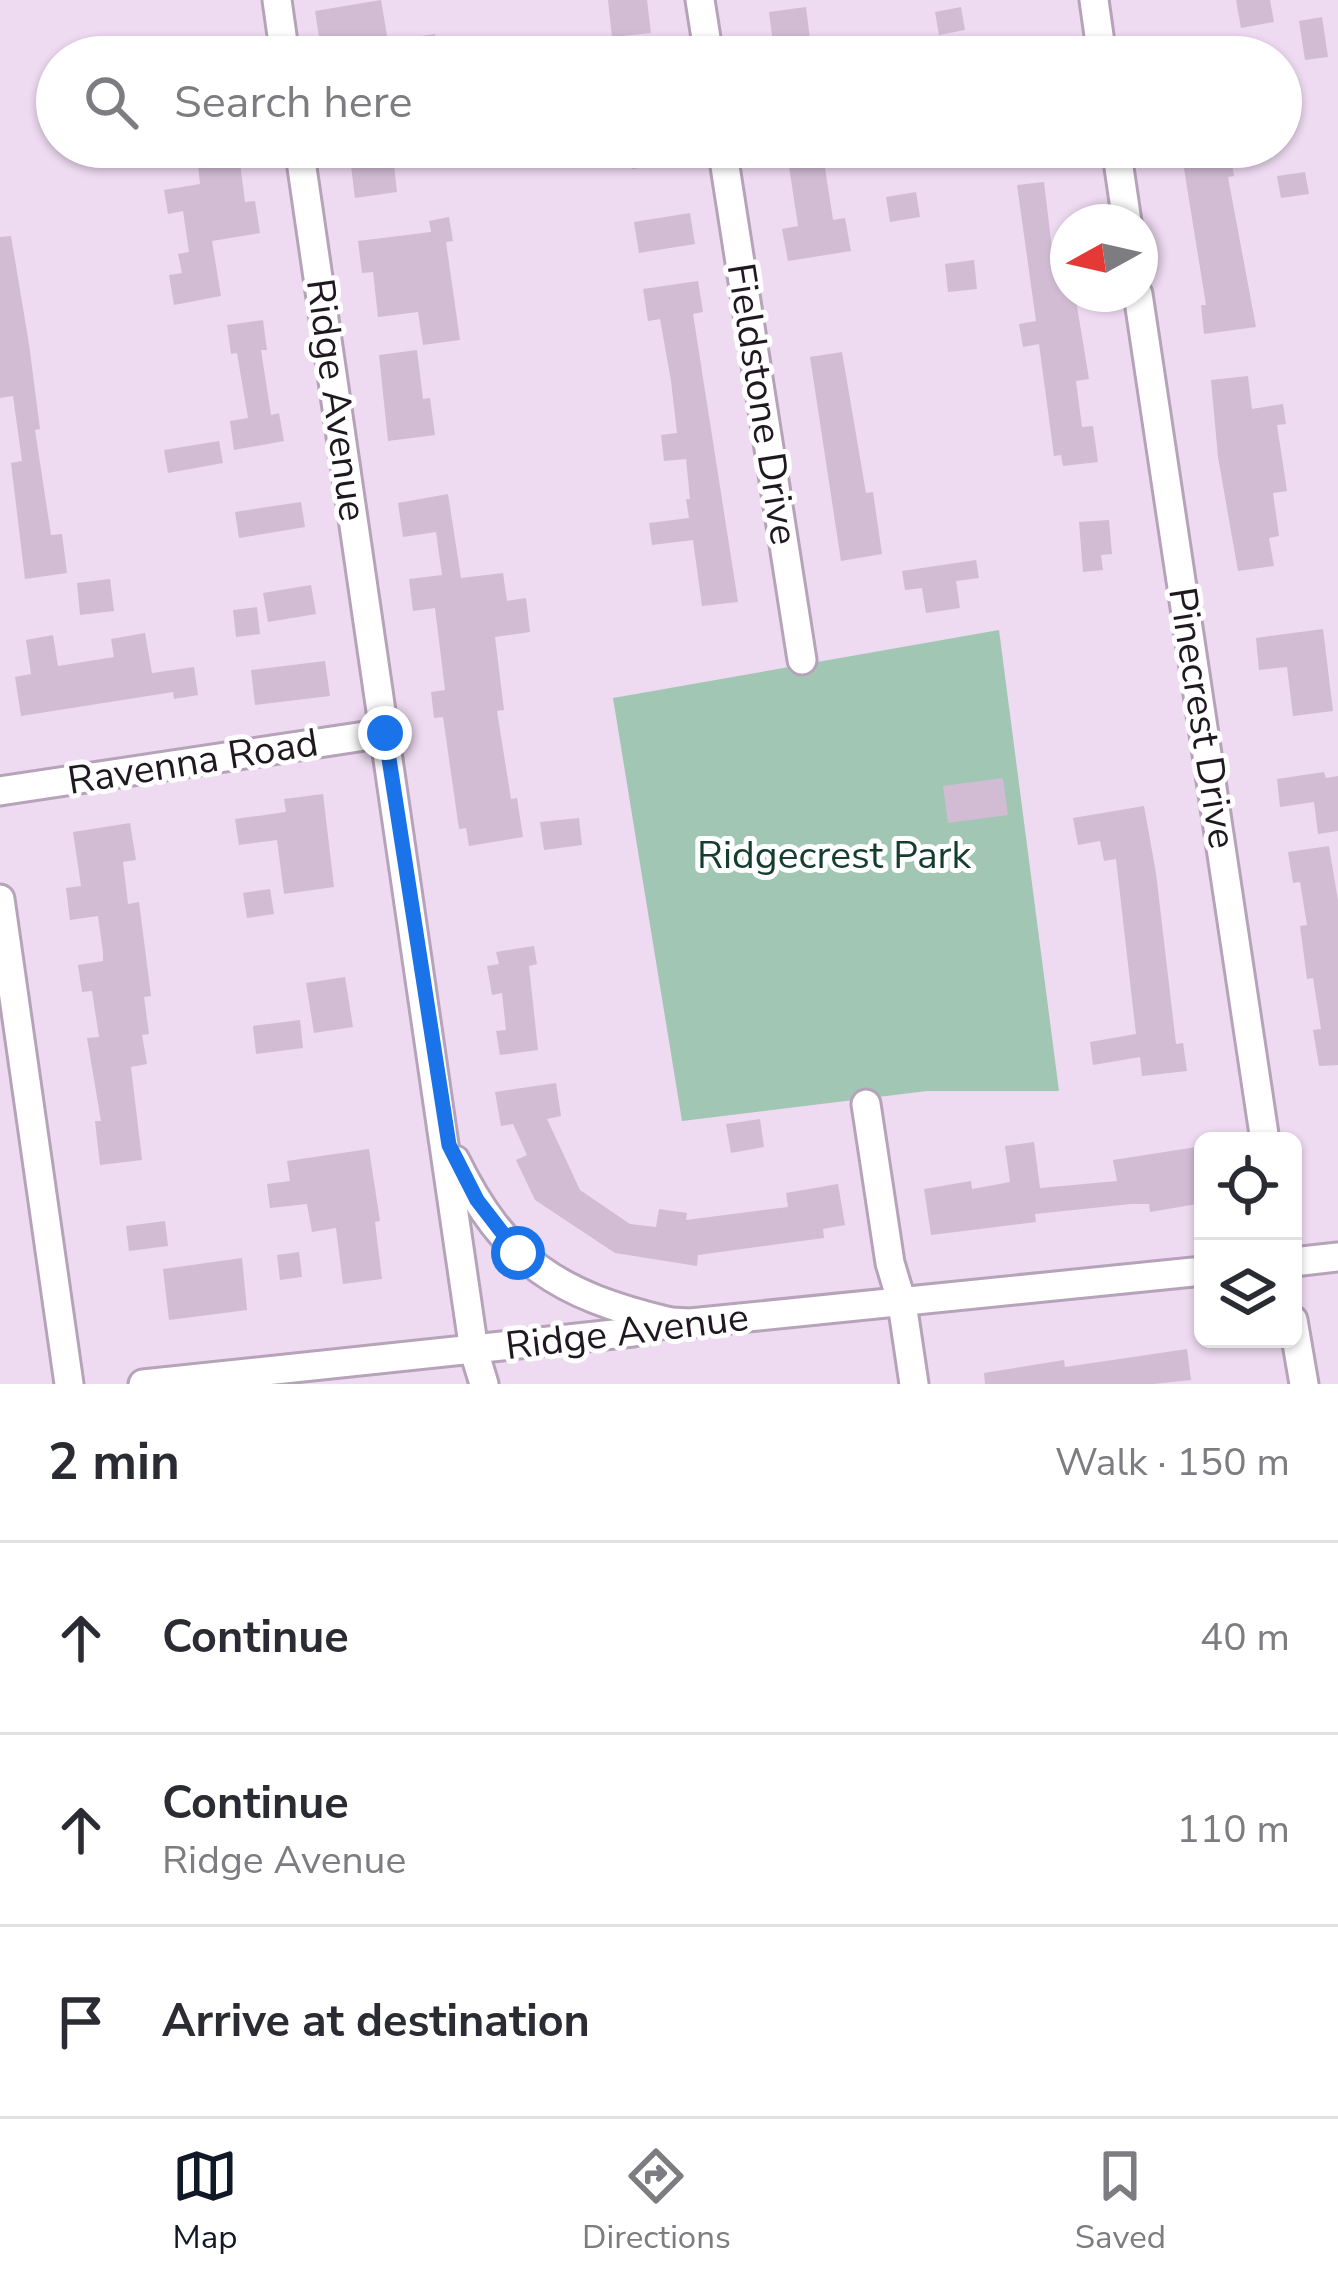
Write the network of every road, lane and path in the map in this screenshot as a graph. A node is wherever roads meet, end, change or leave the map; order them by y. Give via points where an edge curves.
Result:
1 (277, 0) edge
2 (700, 0) edge
3 (1094, 0) edge
4 (282, 36) edge
5 (706, 36) edge
6 (1099, 36) edge
7 (301, 168) edge
8 (725, 168) edge
9 (1119, 168) edge
10 (1124, 204) edge
11 (1141, 312) edge
12 (802, 661) dead end
13 (385, 733) junction
14 (0, 791) edge
15 (0, 899) edge
16 (866, 1104) dead end
17 (442, 1118) junction
18 (1264, 1132) edge
19 (1338, 1257) edge
20 (1302, 1261) edge
21 (1194, 1272) edge
22 (902, 1303) junction
23 (671, 1322) junction
24 (1298, 1348) edge
25 (473, 1351) junction
26 (68, 1384) edge
27 (143, 1384) edge
28 (484, 1384) edge
29 (914, 1384) edge
30 (1304, 1384) edge

1 - 4 street
2 - 5 street
3 - 6 street
7 - 13 street, Ridge Avenue
8 - 12 street, Fieldstone Drive
9 - 10 street
11 - 18 street, Pinecrest Drive
13 - 14 street, Ravenna Road
13 - 17 street, Ridge Avenue
15 - 26 street
16 - 22 street
17 - 23 street via 470,1190 518,1253 580,1296
17 - 25 street, Ridge Avenue
19 - 20 street
21 - 22 street, Ridge Avenue
22 - 23 street, Ridge Avenue
22 - 29 street
23 - 25 street, Ridge Avenue
24 - 30 street
25 - 27 street
25 - 28 street

